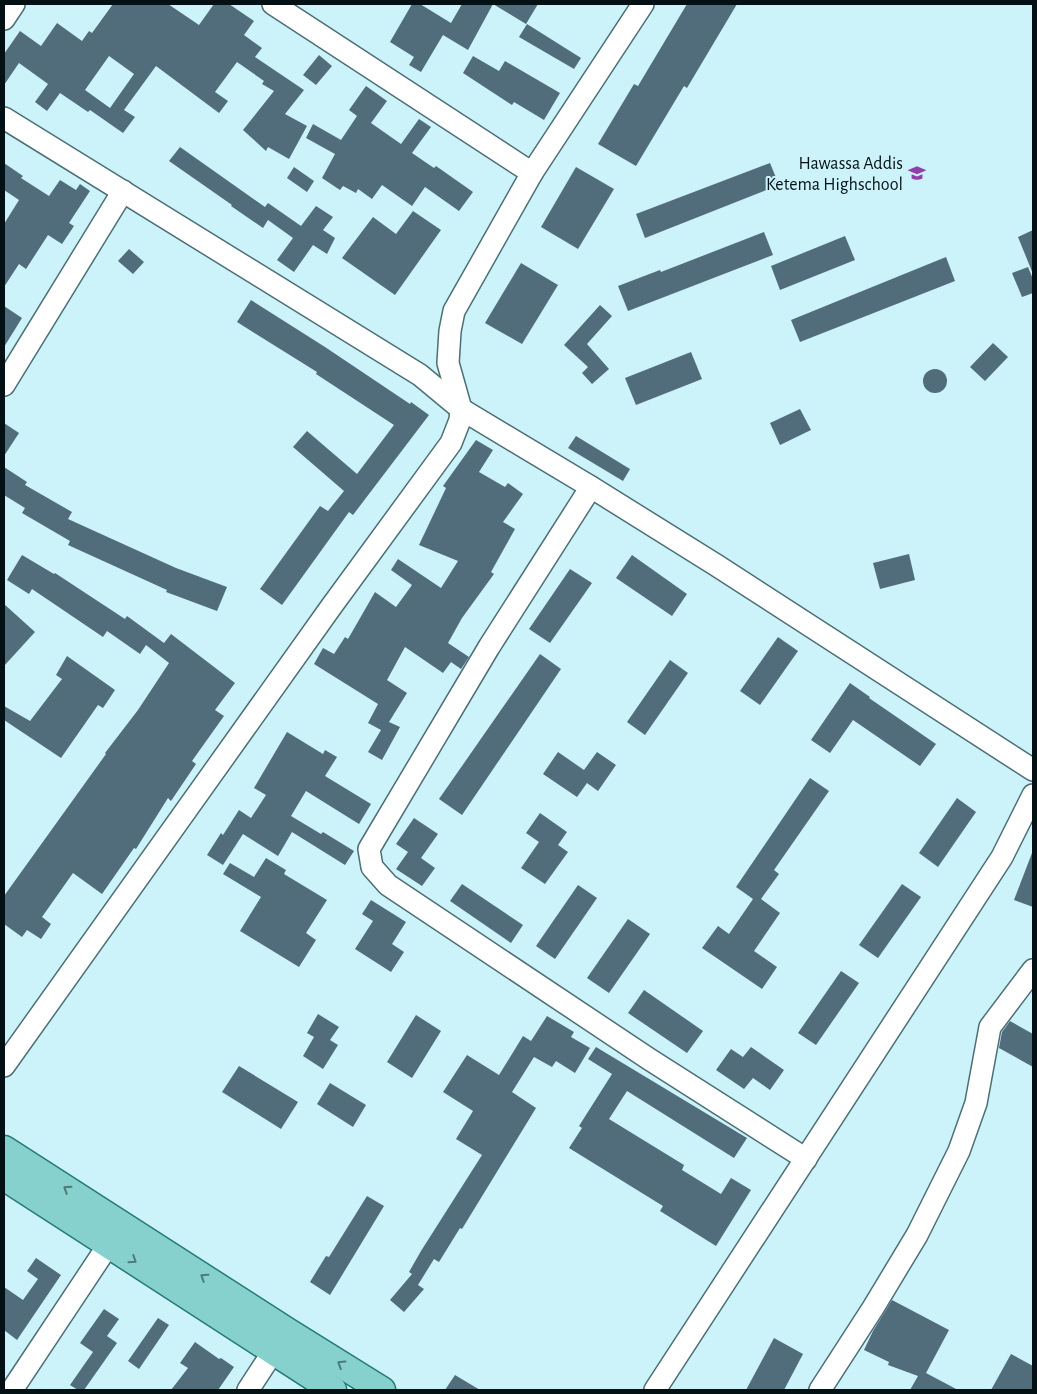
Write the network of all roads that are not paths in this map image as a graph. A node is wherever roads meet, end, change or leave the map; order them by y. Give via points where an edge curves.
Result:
1 (14, 4) edge
2 (273, 4) edge
3 (643, 4) edge
4 (4, 19) edge
5 (4, 118) edge
6 (532, 173) junction
7 (123, 190) junction
8 (4, 385) edge
9 (461, 409) junction
10 (591, 486) junction
11 (1033, 770) edge
12 (1033, 795) edge
13 (1033, 970) edge
14 (4, 1066) edge
15 (4, 1149) edge
16 (806, 1159) junction
17 (4, 1177) edge
18 (115, 1235) junction
19 (287, 1331) junction
20 (272, 1352) junction
21 (375, 1388) edge
22 (12, 1390) edge
23 (248, 1390) edge
24 (333, 1390) edge
25 (655, 1390) edge
26 (820, 1390) edge

1 - 4 street
2 - 6 street
3 - 6 street
5 - 7 street
6 - 9 street via 454,311 448,363
7 - 8 street
7 - 9 street via 420,375
9 - 10 street
9 - 14 street via 451,442
10 - 11 street
10 - 16 street via 489,647 369,849 372,867 388,885
12 - 16 street via 1002,857
13 - 26 street via 990,1028 976,1103 951,1168 874,1308
18 -> 15 main road
16 - 25 street
17 - 18 main road
19 -> 18 main road
18 -> 20 main road
18 - 22 street
19 - 20 street
21 -> 19 main road
20 - 23 street
20 - 24 main road

